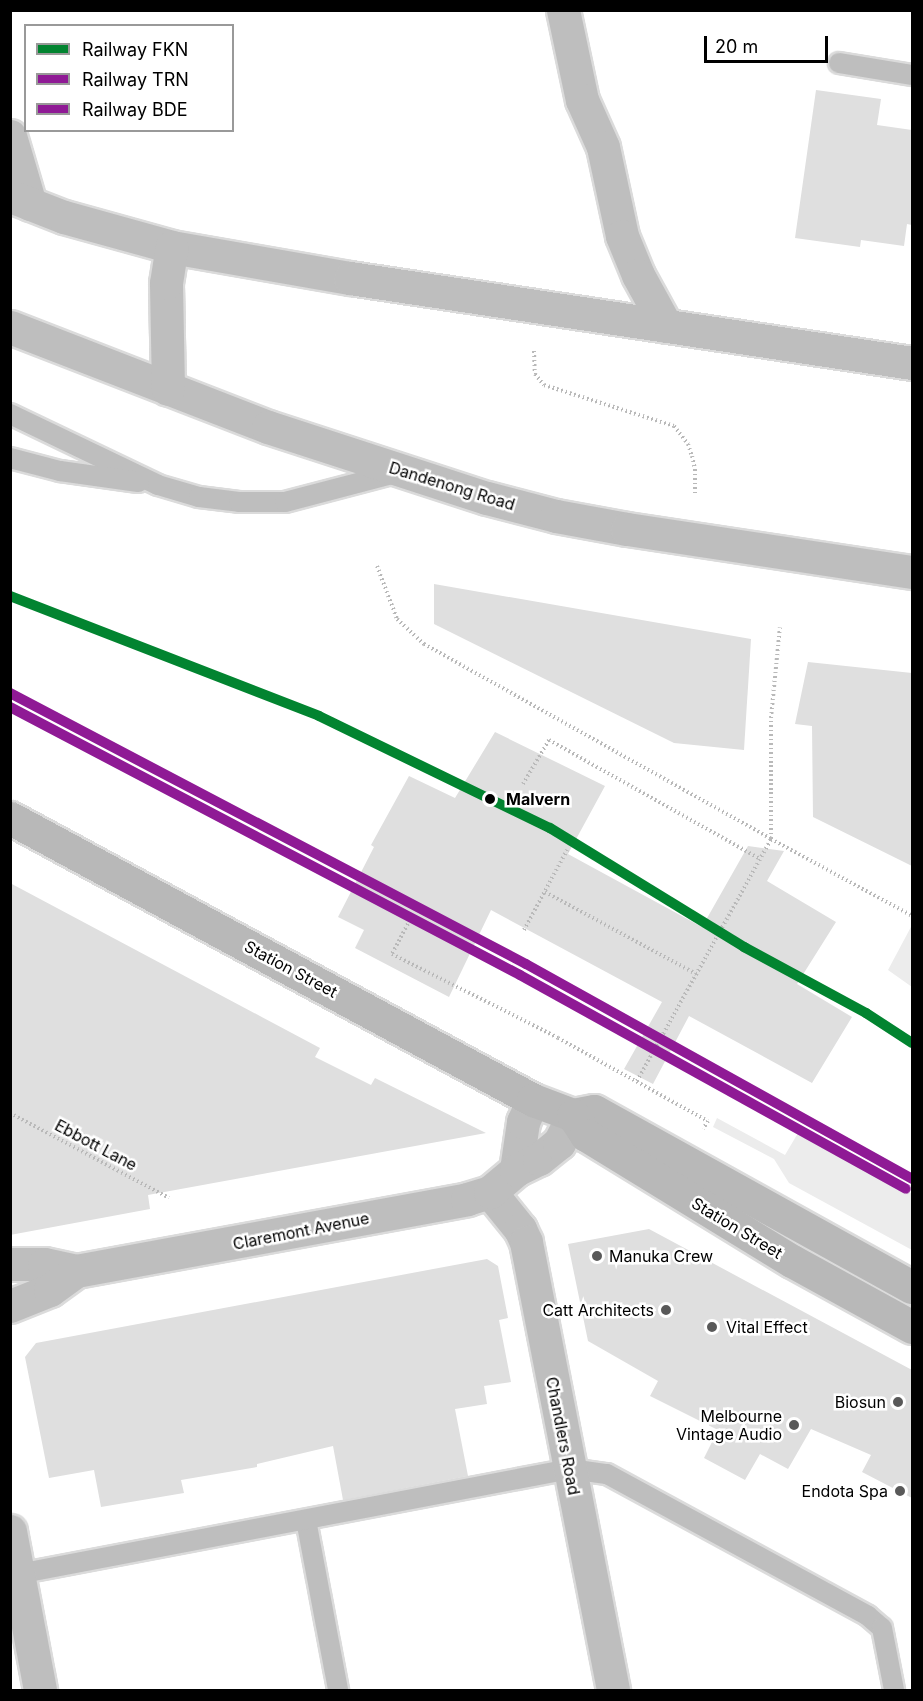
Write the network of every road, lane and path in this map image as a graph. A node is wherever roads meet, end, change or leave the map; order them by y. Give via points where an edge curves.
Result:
1 (562, 10) edge
2 (839, 63) dead end
3 (912, 75) edge
4 (10, 136) edge
5 (20, 200) edge
6 (172, 247) junction
7 (666, 326) junction
8 (10, 327) edge
9 (534, 351) dead end
10 (912, 363) edge
11 (168, 389) junction
12 (10, 414) edge
13 (10, 458) edge
14 (401, 471) junction
15 (158, 485) junction
16 (695, 495) dead end
17 (377, 566) dead end
18 (912, 572) edge
19 (780, 627) dead end
20 (523, 784) dead end
21 (10, 818) edge
22 (771, 839) junction
23 (567, 850) dead end
24 (760, 859) junction
25 (545, 892) junction
26 (412, 916) dead end
27 (912, 916) edge
28 (524, 930) dead end
29 (696, 974) junction
30 (637, 1081) junction
31 (533, 1100) junction
32 (10, 1113) edge
33 (573, 1114) junction
34 (698, 1137) dead end
35 (516, 1170) junction
36 (490, 1192) junction
37 (169, 1198) dead end
38 (10, 1264) edge
39 (76, 1271) junction
40 (912, 1287) edge
41 (10, 1306) edge
42 (912, 1328) edge
43 (570, 1469) junction
44 (306, 1520) junction
45 (10, 1531) edge
46 (18, 1574) junction
47 (40, 1690) edge
48 (338, 1690) edge
49 (613, 1690) edge
50 (894, 1690) edge

1 - 7 main road via 582,100 603,147 622,236
2 - 3 lane
4 - 5 main road
5 - 6 main road via 74,220
6 - 7 main road
6 - 11 main road via 166,283
7 - 10 main road
8 - 11 main road, Dandenong Road
9 - 16 path via 535,375 544,384 674,426 692,456
11 - 14 main road, Dandenong Road
12 - 15 lane
13 - 15 lane via 60,471
14 - 15 lane via 285,502 215,499
14 - 18 main road, Dandenong Road via 556,516
17 - 22 path via 397,619 424,644
19 - 22 path via 771,718
20 - 24 path via 549,740
21 - 31 street, Station Street
22 - 24 path
22 - 27 path
23 - 25 path
24 - 29 path
25 - 28 path
25 - 29 path
26 - 30 path via 392,954
29 - 30 path
30 - 34 path via 708,1120
31 - 33 street, Station Street
31 - 35 main road via 523,1122
32 - 37 path, Ebbott Lane
33 - 35 main road, Claremont Avenue via 559,1143
33 - 40 street, Station Street via 594,1111
33 - 42 street, Station Street via 586,1135 792,1261
35 - 36 main road, Claremont Avenue
36 - 39 main road, Claremont Avenue via 467,1200
36 - 43 main road, Chandlers Road via 526,1242
38 - 39 main road, Claremont Avenue via 44,1264
39 - 41 main road, Claremont Avenue via 50,1290
43 - 44 lane
43 - 49 main road, Chandlers Road
43 - 50 lane via 607,1474 867,1616 882,1628
44 - 46 lane
44 - 48 lane
45 - 46 main road
46 - 47 main road

